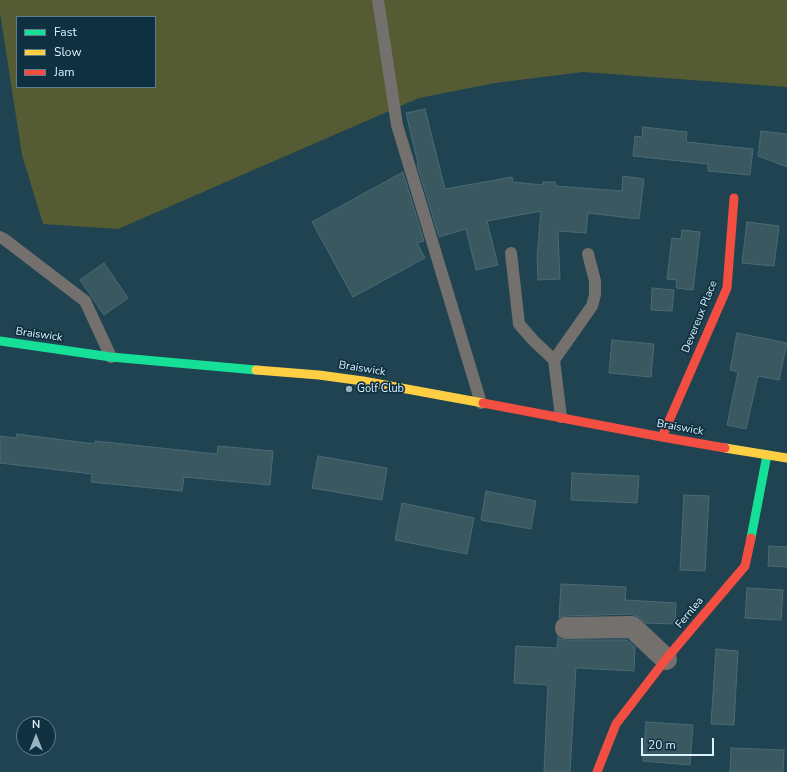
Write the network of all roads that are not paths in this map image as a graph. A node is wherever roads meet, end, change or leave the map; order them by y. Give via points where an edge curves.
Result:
1 (378, 0) edge
2 (734, 198) dead end
3 (0, 238) edge
4 (511, 253) dead end
5 (588, 254) dead end
6 (0, 341) edge
7 (111, 357) junction
8 (554, 360) junction
9 (481, 403) junction
10 (561, 417) junction
11 (662, 437) junction
12 (766, 455) junction
13 (787, 458) edge
14 (566, 628) dead end
15 (666, 659) junction
16 (597, 772) edge

1 - 9 lane via 398,125
2 - 11 main road, Devereux Place via 727,288
3 - 7 lane via 85,301
4 - 8 lane via 520,324
5 - 8 lane via 594,281 595,295 592,306
6 - 7 main road, Braiswick
7 - 9 main road, Braiswick via 327,376
8 - 10 lane
9 - 10 main road, Braiswick
10 - 11 main road, Braiswick
11 - 12 main road, Braiswick
12 - 13 main road, Braiswick
12 - 15 main road, Fernlea via 745,566
14 - 15 street via 632,627
15 - 16 main road, Fernlea via 616,724

